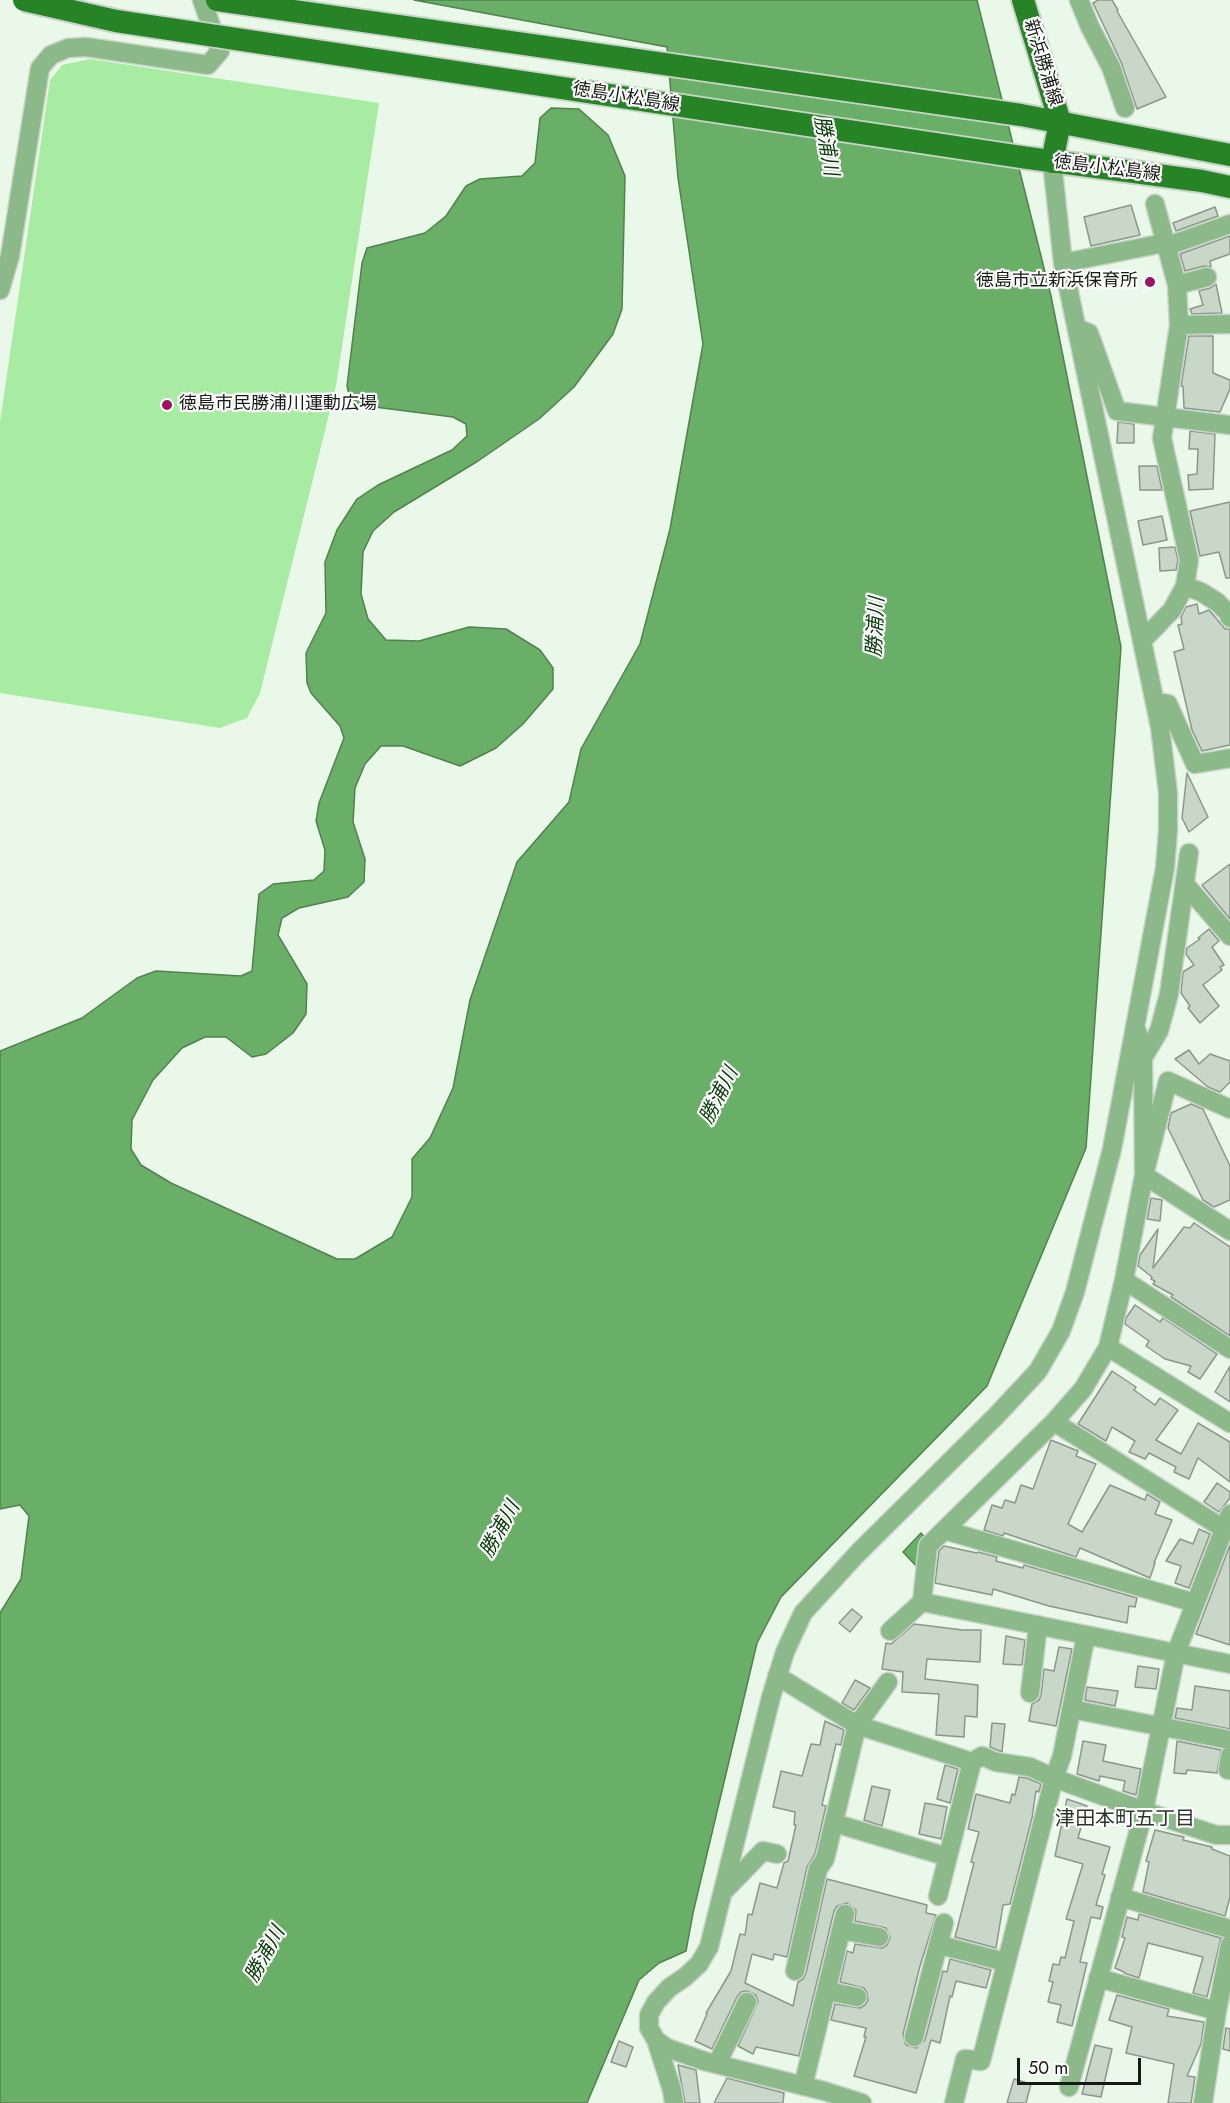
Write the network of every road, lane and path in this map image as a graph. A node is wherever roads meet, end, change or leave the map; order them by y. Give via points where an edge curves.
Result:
1 (24, 0) edge
2 (202, 0) edge
3 (217, 0) edge
4 (1023, 0) edge
5 (1079, 0) edge
6 (1125, 108) dead end
7 (1060, 122) junction
8 (1230, 155) edge
9 (1052, 162) junction
10 (1230, 187) edge
11 (1155, 204) dead end
12 (1230, 224) edge
13 (1164, 245) junction
14 (1063, 263) junction
15 (1207, 277) dead end
16 (1176, 285) junction
17 (0, 290) edge
18 (1230, 324) edge
19 (1179, 325) junction
20 (1077, 328) junction
21 (1166, 417) junction
22 (1230, 425) edge
23 (1185, 586) junction
24 (1230, 618) edge
25 (1142, 641) junction
26 (1155, 702) junction
27 (1230, 758) edge
28 (1189, 853) dead end
29 (1185, 884) junction
30 (1230, 936) edge
31 (1136, 1023) junction
32 (1143, 1059) junction
33 (1227, 1102) edge
34 (1144, 1175) junction
35 (1230, 1231) edge
36 (1124, 1280) junction
37 (1108, 1347) junction
38 (1230, 1349) edge
39 (1054, 1422) junction
40 (1230, 1423) edge
41 (944, 1530) junction
42 (1226, 1530) edge
43 (922, 1602) junction
44 (1194, 1603) junction
45 (1038, 1625) junction
46 (890, 1631) dead end
47 (1086, 1635) junction
48 (1176, 1653) junction
49 (1230, 1664) edge
50 (777, 1676) junction
51 (888, 1682) dead end
52 (1030, 1693) dead end
53 (1071, 1709) junction
54 (857, 1725) junction
55 (1161, 1726) junction
56 (1230, 1740) edge
57 (972, 1762) junction
58 (1054, 1778) junction
59 (1144, 1811) junction
60 (834, 1823) junction
61 (1230, 1835) edge
62 (777, 1854) dead end
63 (948, 1857) junction
64 (723, 1892) junction
65 (938, 1896) dead end
66 (1120, 1898) junction
67 (944, 1923) dead end
68 (1230, 1929) edge
69 (879, 1937) dead end
70 (940, 1945) junction
71 (1230, 1945) edge
72 (1005, 1962) junction
73 (795, 1971) dead end
74 (1098, 1978) junction
75 (827, 1990) junction
76 (856, 1997) dead end
77 (747, 2002) dead end
78 (1217, 2011) junction
79 (914, 2037) dead end
80 (656, 2040) junction
81 (717, 2064) junction
82 (803, 2086) junction
83 (1069, 2087) dead end
84 (824, 2097) edge
85 (674, 2103) edge
86 (862, 2103) edge
87 (954, 2103) edge
88 (1203, 2103) edge

1 - 9 main road, 徳島小松島線, bridge via 116,21
2 - 17 street via 220,51 208,65 86,47 68,48 51,55 40,68 10,256
3 - 7 main road, 徳島小松島線
4 - 7 main road, 新浜勝浦線
5 - 6 street via 1111,67
7 - 8 main road, 徳島小松島線
7 - 9 main road, 新浜勝浦線
9 - 10 main road, 徳島小松島線
9 - 14 street
11 - 13 street
12 - 13 street
13 - 14 street
13 - 16 street
14 - 20 street
15 - 16 street
16 - 19 street
18 - 19 street
19 - 21 street
20 - 21 street via 1089,333 1117,411
20 - 25 street
21 - 22 street
21 - 23 street via 1162,438 1189,560
23 - 24 street via 1217,602
23 - 25 street via 1172,610
25 - 26 street
26 - 27 street via 1168,704 1195,764
26 - 31 street via 1168,793 1168,830 1165,868
28 - 29 street
29 - 30 street
29 - 32 street via 1169,994 1159,1031
31 - 32 street
31 - 50 street via 1112,1149 1061,1331 1038,1371 803,1613
32 - 34 street
33 - 34 street via 1168,1081
34 - 35 street
34 - 36 street
36 - 37 street
36 - 38 street
37 - 39 street via 1083,1389
37 - 40 street
39 - 41 street
39 - 42 street
41 - 43 street via 928,1546
41 - 44 street
42 - 44 street
43 - 45 street
43 - 46 street
44 - 48 street
45 - 47 street
45 - 52 street
47 - 48 street
47 - 53 street
48 - 49 street
48 - 55 street
50 - 54 street
50 - 64 street
51 - 54 street
53 - 55 street
53 - 58 street
54 - 57 street
54 - 60 street
55 - 56 street
55 - 59 street
57 - 58 street via 982,1756 1030,1767
57 - 63 street
58 - 59 street
58 - 72 street
59 - 61 street via 1216,1835
59 - 66 street
60 - 63 street
60 - 73 street via 825,1859 818,1869
62 - 64 street via 763,1851
63 - 65 street
64 - 80 street via 709,1947 699,1964 669,1988 649,2015 649,2028
66 - 68 street
66 - 74 street
67 - 70 street
69 - 75 street via 843,1922
70 - 72 street
70 - 79 street
71 - 78 street
72 - 87 street via 981,2061 965,2059
74 - 78 street
74 - 83 street
75 - 76 street
75 - 82 street
77 - 81 street
78 - 88 street
80 - 81 street via 667,2048
80 - 85 street
81 - 82 street
82 - 84 street
84 - 86 street

